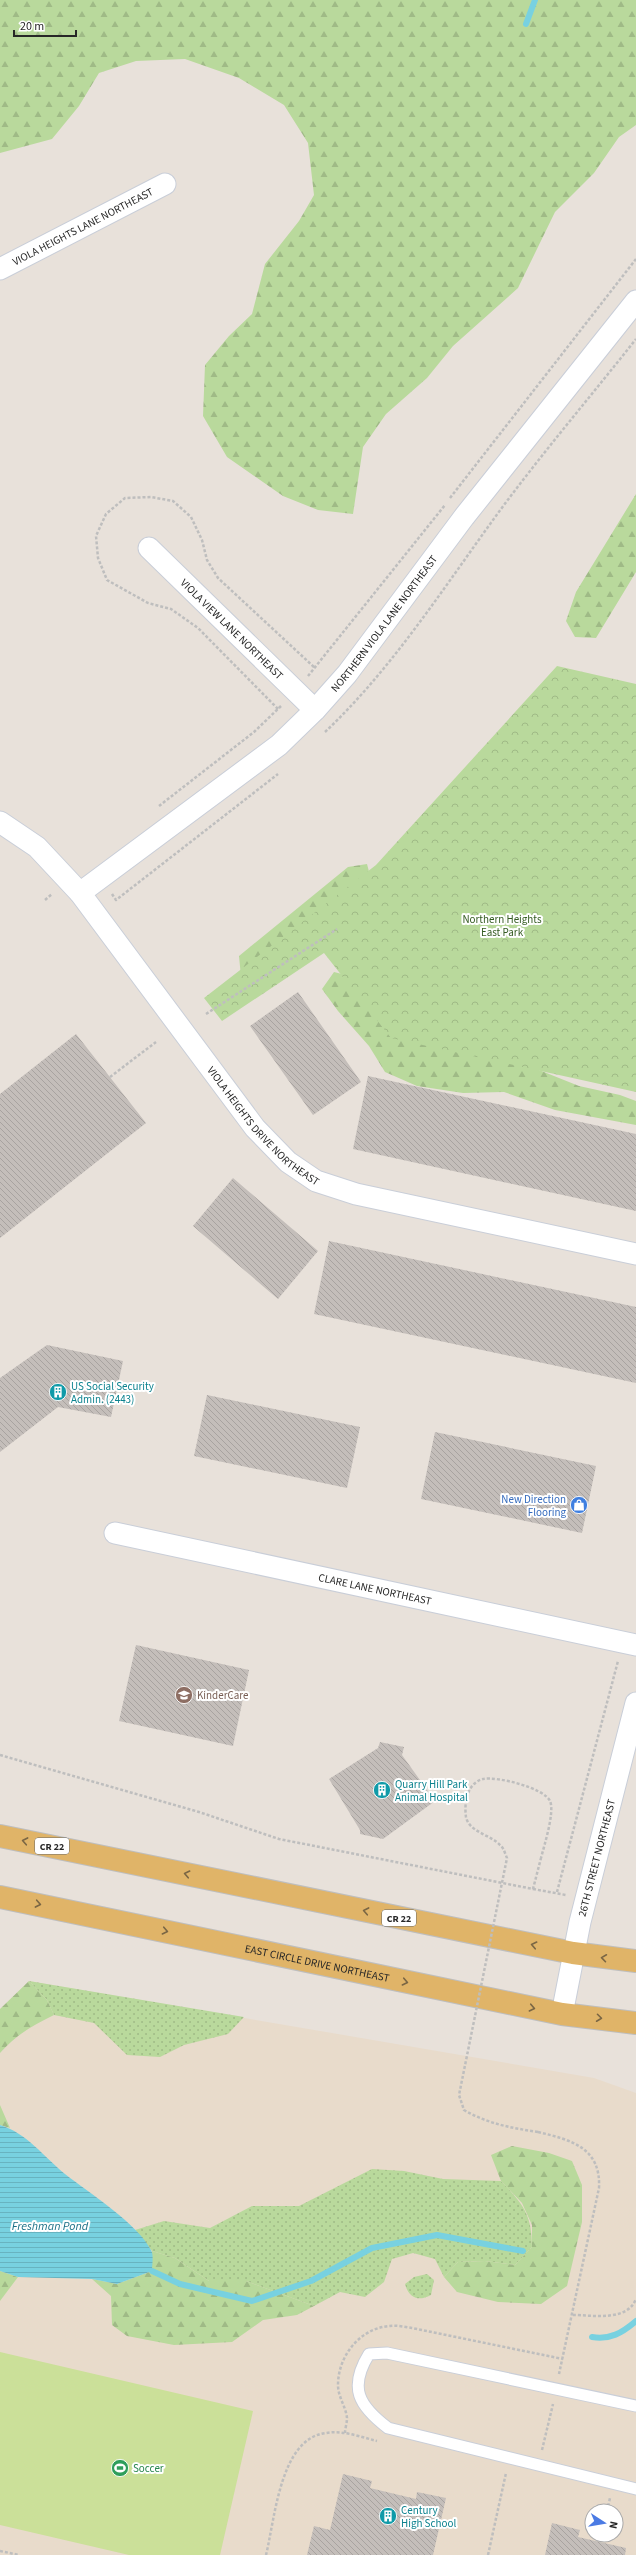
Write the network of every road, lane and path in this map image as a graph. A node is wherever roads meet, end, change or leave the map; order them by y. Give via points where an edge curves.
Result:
1 (165, 184) dead end
2 (636, 259) edge
3 (0, 269) edge
4 (636, 300) edge
5 (149, 548) dead end
6 (316, 668) dead end
7 (278, 709) dead end
8 (315, 710) junction
9 (156, 808) dead end
10 (0, 822) edge
11 (80, 893) junction
12 (337, 929) dead end
13 (206, 1014) dead end
14 (156, 1042) dead end
15 (110, 1077) dead end
16 (636, 1254) edge
17 (114, 1533) dead end
18 (630, 1643) edge
19 (636, 1703) edge
20 (0, 1755) edge
21 (0, 1836) edge
22 (533, 1889) junction
23 (0, 1897) edge
24 (573, 1953) junction
25 (636, 1961) edge
26 (562, 2014) junction
27 (636, 2023) edge
28 (636, 2299) edge
29 (573, 2315) junction
30 (556, 2390) junction
31 (636, 2406) edge
32 (345, 2433) dead end
33 (539, 2465) junction
34 (506, 2471) dead end
35 (636, 2489) edge
36 (612, 2493) dead end
37 (609, 2503) edge
38 (0, 2551) edge
39 (19, 2555) edge
40 (266, 2555) edge
41 (488, 2555) edge

1 - 3 street, VIOLA HEIGHTS LANE NORTHEAST
2 - 6 path
4 - 8 street, NORTHERN VIOLA LANE NORTHEAST via 464,517 347,674
5 - 8 street, VIOLA VIEW LANE NORTHEAST
7 - 9 path via 254,732
8 - 11 street, NORTHERN VIOLA LANE NORTHEAST via 279,745
10 - 11 street, VIOLA HEIGHTS DRIVE NORTHEAST via 37,847
11 - 16 street, VIOLA HEIGHTS DRIVE NORTHEAST via 255,1128 288,1162 316,1181 356,1194
12 - 13 path
14 - 15 path
17 - 18 street, CLARE LANE NORTHEAST
18 - 22 path via 556,1892
19 - 24 street, 26TH STREET NORTHEAST
20 - 22 path via 192,1810 279,1839
24 -> 21 main road, CR 22
22 - 29 path, bridge via 550,1819 551,1802 545,1794 526,1786 483,1779 472,1785 466,1800 466,1818 478,1832 502,1846 507,1858 459,2095 464,2110 479,2119 496,2125 560,2137 594,2158 600,2172 600,2188
23 -> 26 main road, EAST CIRCLE DRIVE NORTHEAST
25 -> 24 main road, CR 22
24 - 26 street, 26TH STREET NORTHEAST
26 -> 27 main road, EAST CIRCLE DRIVE NORTHEAST
28 - 29 path via 622,2312 609,2316
29 - 30 path
30 - 31 lane
30 - 33 path
30 - 33 lane via 387,2353 369,2354 360,2369 357,2385 361,2401 373,2416 388,2428
32 - 40 path via 325,2433 309,2439 294,2454 284,2478
33 - 35 lane
34 - 41 path
36 - 37 path
38 - 39 path

